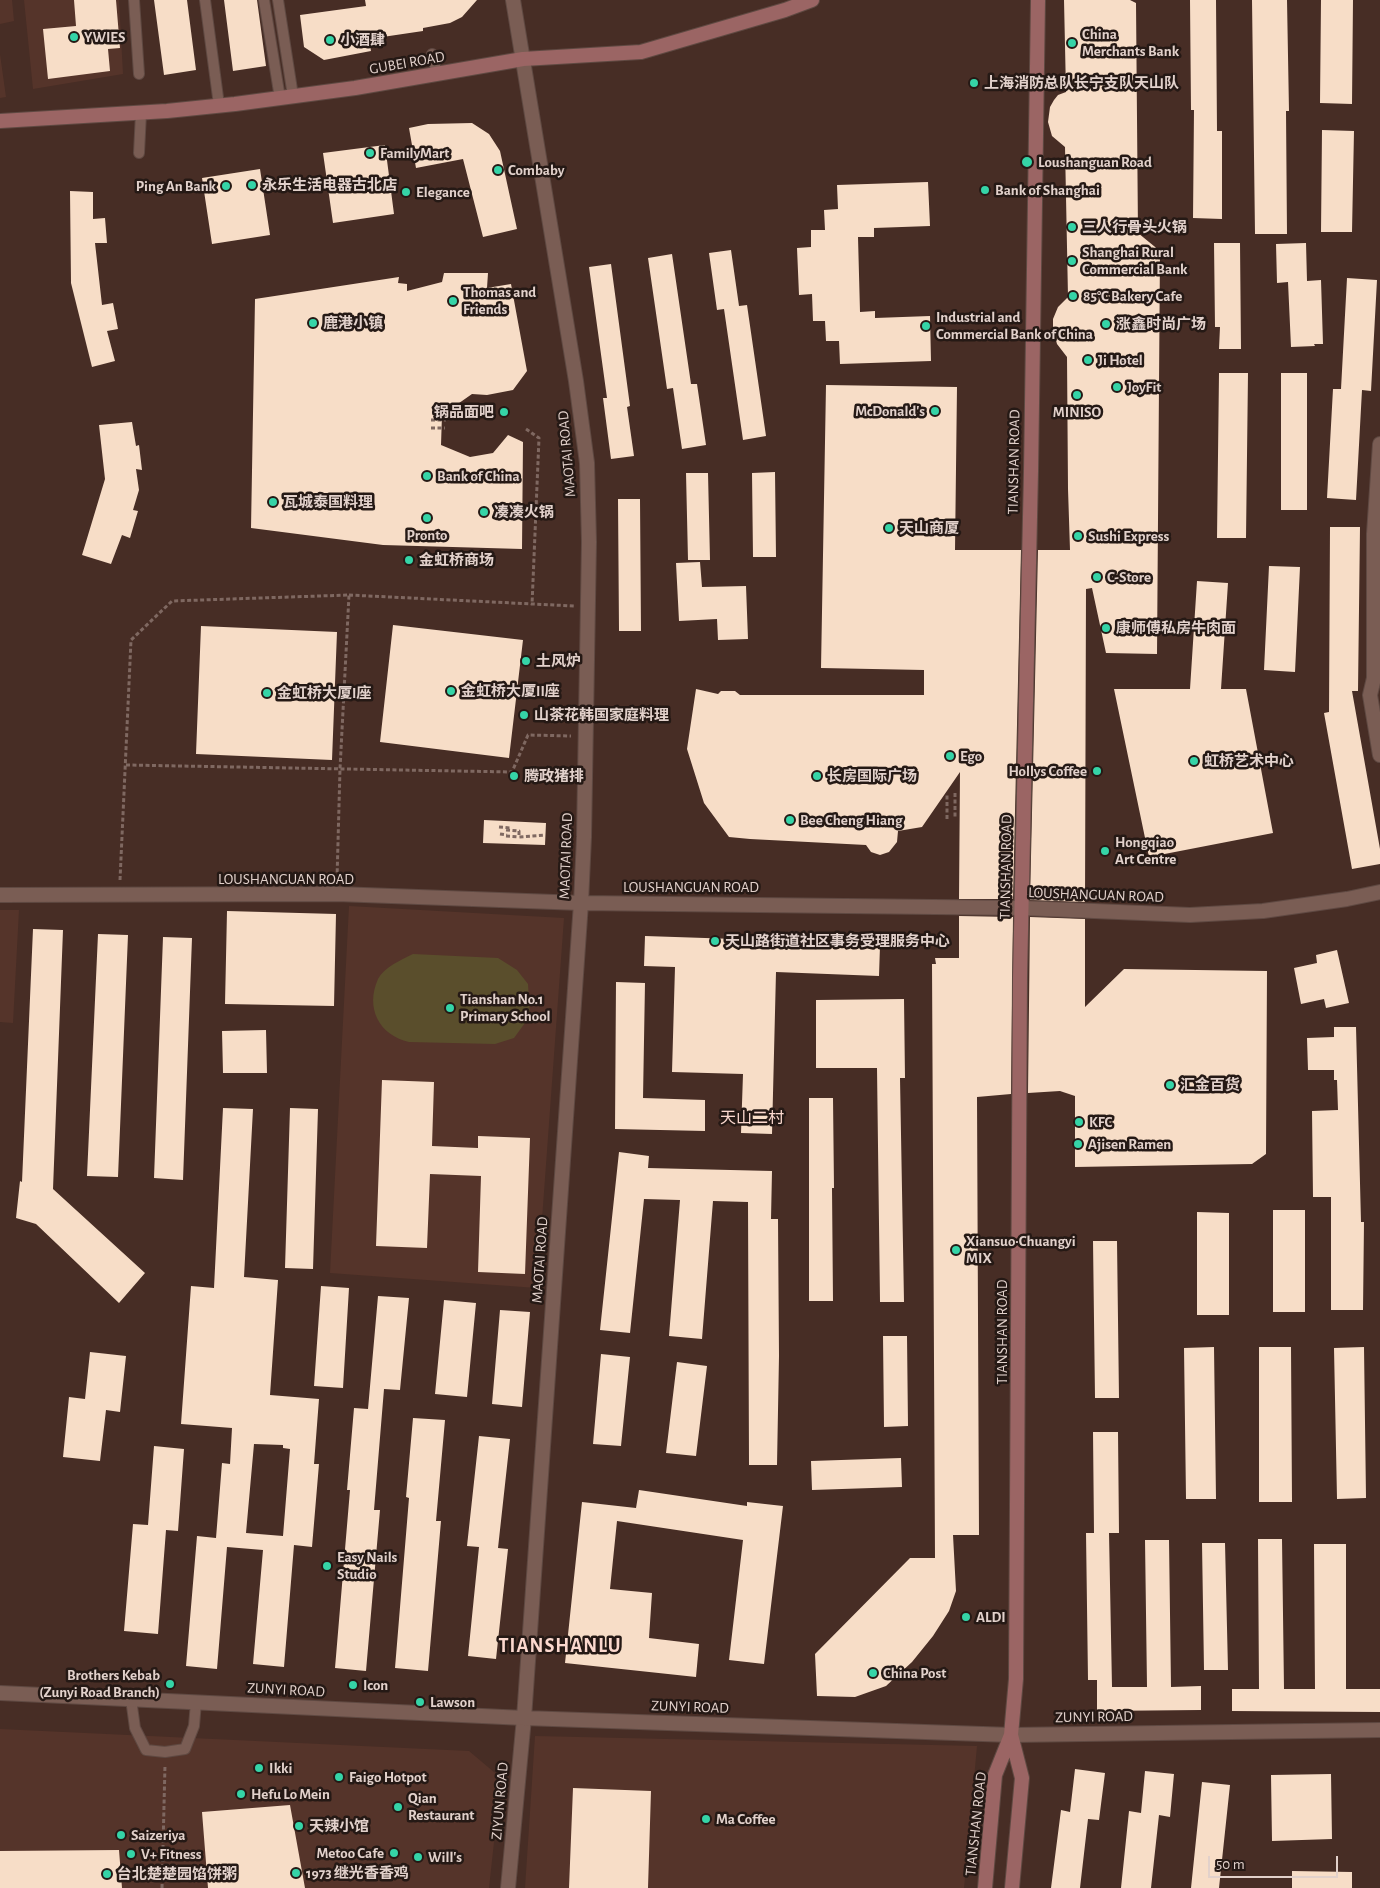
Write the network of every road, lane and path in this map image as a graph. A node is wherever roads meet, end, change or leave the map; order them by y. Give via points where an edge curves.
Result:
1 (134, 0) edge
2 (205, 0) edge
3 (264, 0) edge
4 (278, 0) edge
5 (513, 0) edge
6 (812, 0) edge
7 (1038, 0) edge
8 (432, 54) dead end
9 (523, 59) junction
10 (140, 74) dead end
11 (437, 74) junction
12 (286, 97) junction
13 (219, 105) junction
14 (141, 113) junction
15 (0, 121) edge
16 (139, 153) dead end
17 (431, 420) dead end
18 (446, 420) dead end
19 (431, 428) dead end
20 (445, 428) dead end
21 (526, 429) dead end
22 (1380, 444) edge
23 (349, 595) junction
24 (532, 605) junction
25 (587, 607) junction
26 (1377, 678) edge
27 (586, 737) junction
28 (1380, 755) edge
29 (126, 765) junction
30 (340, 769) junction
31 (947, 793) dead end
32 (955, 793) dead end
33 (955, 818) dead end
34 (947, 819) dead end
35 (498, 827) dead end
36 (511, 828) dead end
37 (506, 830) dead end
38 (500, 834) dead end
39 (512, 835) dead end
40 (545, 835) dead end
41 (506, 836) dead end
42 (519, 837) junction
43 (1380, 892) edge
44 (336, 894) junction
45 (0, 895) edge
46 (120, 896) junction
47 (581, 903) junction
48 (1022, 908) junction
49 (0, 1693) edge
50 (131, 1699) junction
51 (196, 1702) junction
52 (524, 1718) junction
53 (1380, 1730) edge
54 (1011, 1735) junction
55 (165, 1752) junction
56 (162, 1888) edge
57 (508, 1888) edge
58 (985, 1888) edge
59 (1012, 1888) edge

1 - 10 lane
2 - 13 lane
3 - 12 lane
4 - 12 lane
5 - 9 street, MAOTAI ROAD
6 - 9 main road, GUBEI ROAD via 641,52
7 - 48 main road, TIANSHAN ROAD
8 - 11 lane
9 - 11 main road, GUBEI ROAD
9 - 25 street, MAOTAI ROAD via 587,463
11 - 12 main road, GUBEI ROAD
12 - 13 main road, GUBEI ROAD
13 - 14 main road, GUBEI ROAD
14 - 15 main road, GUBEI ROAD
14 - 16 lane
17 - 18 path
19 - 20 path
21 - 24 path via 539,438
22 - 26 street via 1374,534
23 - 24 path
23 - 29 path via 172,601 131,640
23 - 30 path
24 - 25 path
25 - 27 street, MAOTAI ROAD
26 - 28 street via 1370,695
27 - 30 path via 528,735 512,772
27 - 47 street, MAOTAI ROAD
29 - 30 path
29 - 46 path
30 - 44 path
31 - 34 path
32 - 33 path
35 - 36 path
37 - 42 path via 519,831
38 - 39 path
40 - 42 path
41 - 42 path
43 - 48 street, LOUSHANGUAN ROAD via 1263,911 1190,915
44 - 46 street, LOUSHANGUAN ROAD
44 - 47 street, LOUSHANGUAN ROAD
45 - 46 street, LOUSHANGUAN ROAD
47 - 48 street, LOUSHANGUAN ROAD
47 - 52 street, MAOTAI ROAD
48 - 54 main road, TIANSHAN ROAD via 1016,1679
49 - 50 street, ZUNYI ROAD
50 - 51 street, ZUNYI ROAD
50 - 55 lane via 135,1728 146,1750
51 - 52 street, ZUNYI ROAD
51 - 55 lane via 194,1726 185,1749
52 - 54 street, ZUNYI ROAD
52 - 57 street, ZIYUN ROAD
53 - 54 street, ZUNYI ROAD
54 - 58 main road, TIANSHAN ROAD via 996,1775
54 - 59 main road, TIANSHAN ROAD via 1022,1778
55 - 56 path

